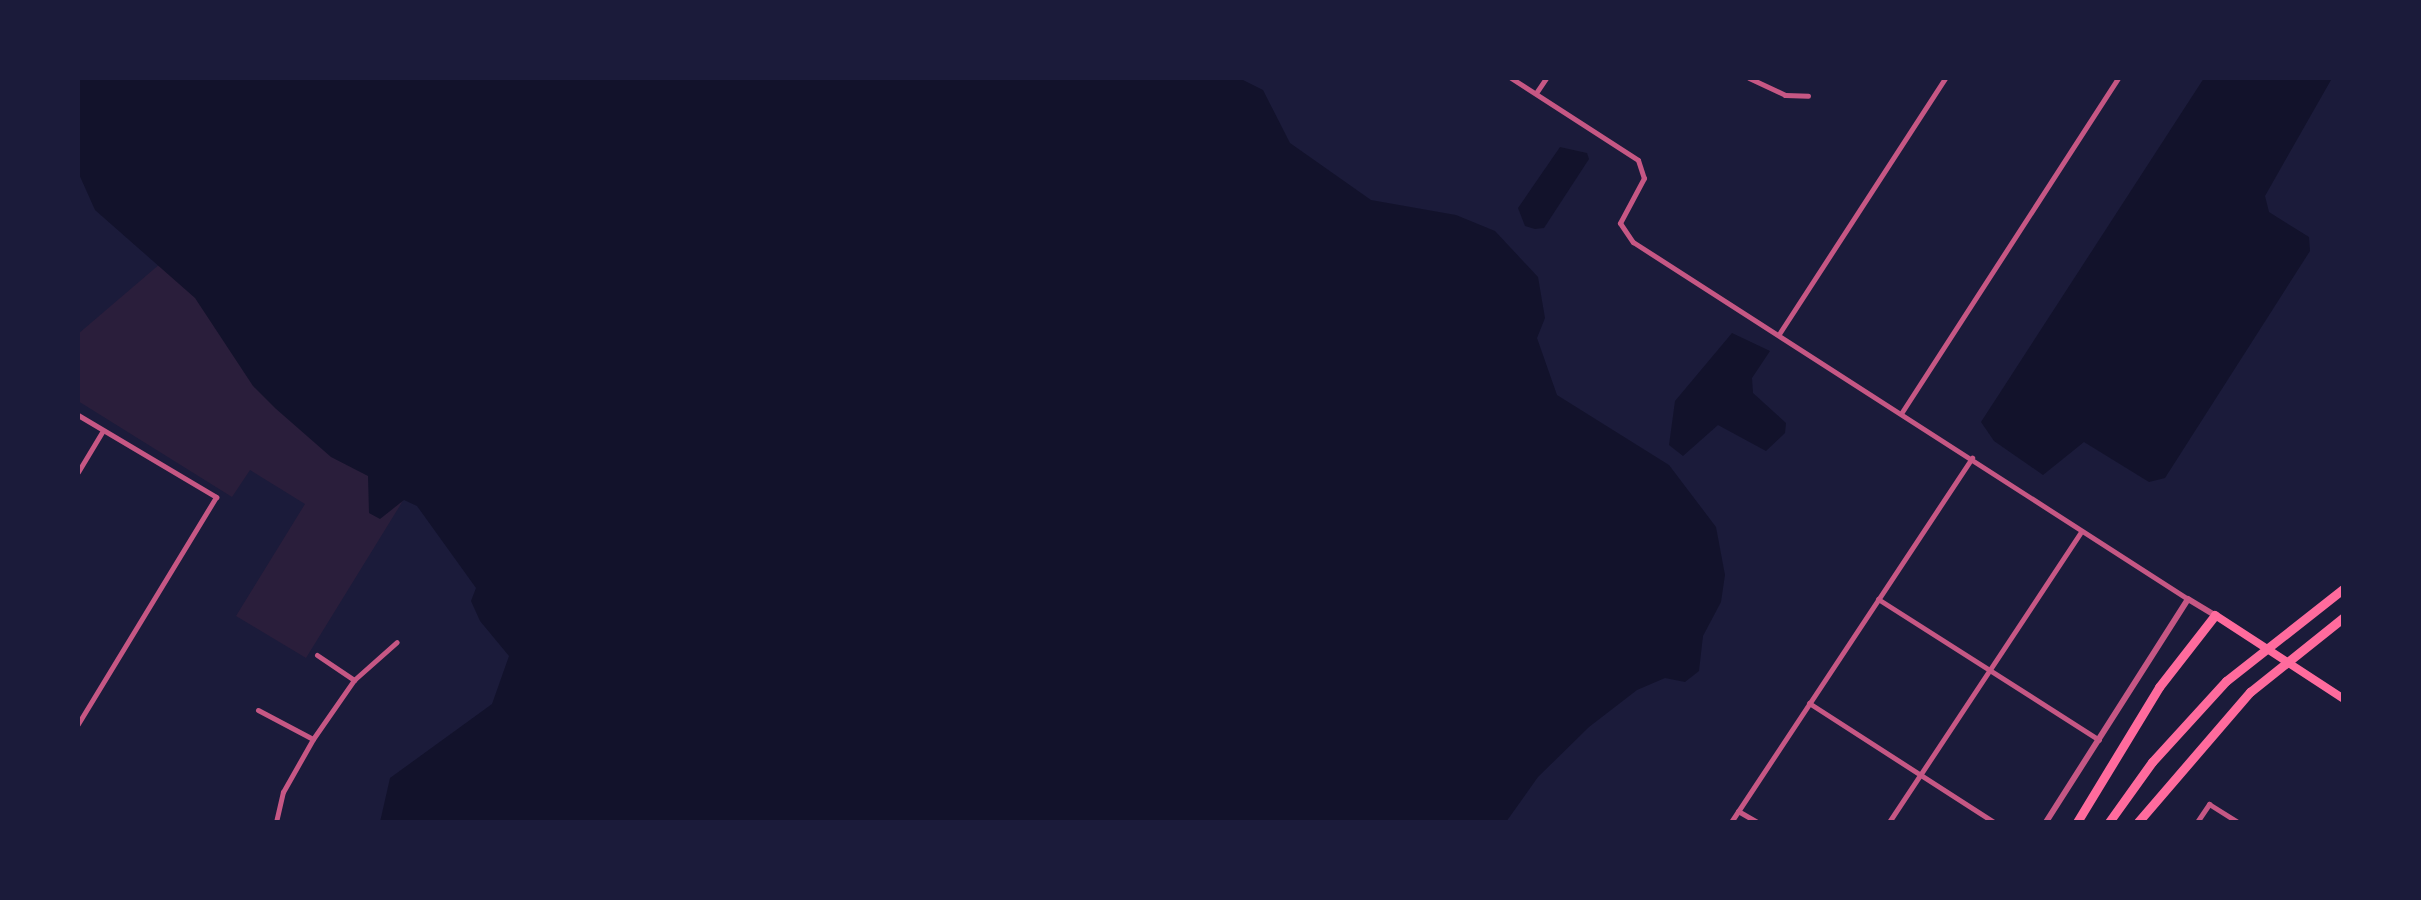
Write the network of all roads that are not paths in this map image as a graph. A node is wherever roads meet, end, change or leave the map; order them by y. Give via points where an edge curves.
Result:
1 (1511, 78) edge
2 (1546, 78) edge
3 (1748, 78) edge
4 (1944, 78) edge
5 (2118, 78) edge
6 (1536, 94) junction
7 (1808, 96) dead end
8 (1779, 334) junction
9 (1902, 412) junction
10 (78, 415) edge
11 (103, 431) junction
12 (1972, 458) junction
13 (78, 472) edge
14 (2081, 532) junction
15 (2344, 588) edge
16 (1878, 598) junction
17 (2188, 599) junction
18 (2215, 615) junction
19 (2344, 617) edge
20 (396, 642) dead end
21 (317, 655) dead end
22 (1990, 670) junction
23 (354, 680) junction
24 (2344, 699) edge
25 (1810, 703) junction
26 (258, 710) dead end
27 (78, 724) edge
28 (313, 738) junction
29 (2099, 740) junction
30 (1920, 775) junction
31 (1738, 811) junction
32 (276, 822) edge
33 (1731, 822) edge
34 (1756, 822) edge
35 (1889, 822) edge
36 (1994, 822) edge
37 (2046, 822) edge
38 (2077, 822) edge
39 (2109, 822) edge
40 (2138, 822) edge
41 (2197, 822) edge
42 (2238, 822) edge

1 - 6 street
2 - 6 street
3 - 7 street via 1785,95
4 - 8 street
5 - 9 street
6 - 8 street via 1644,168 1620,222 1626,234
8 - 9 street
9 - 12 street
10 - 11 street
11 - 13 street
11 - 27 street via 216,497
12 - 14 street
12 - 16 street
14 - 17 street
14 - 22 street
15 - 39 highway via 2226,681 2152,762
16 - 22 street
16 - 25 street
17 - 18 street
17 - 29 street
18 - 24 main road
18 - 38 highway via 2158,687
19 - 40 highway via 2250,692
20 - 23 street
21 - 23 street
22 - 29 street
22 - 30 street
23 - 28 street
25 - 30 street
25 - 31 street
26 - 28 street
28 - 32 street via 283,792
29 - 37 street
30 - 35 street
30 - 36 street
31 - 33 street
31 - 34 street
41 - 42 street via 2209,804

